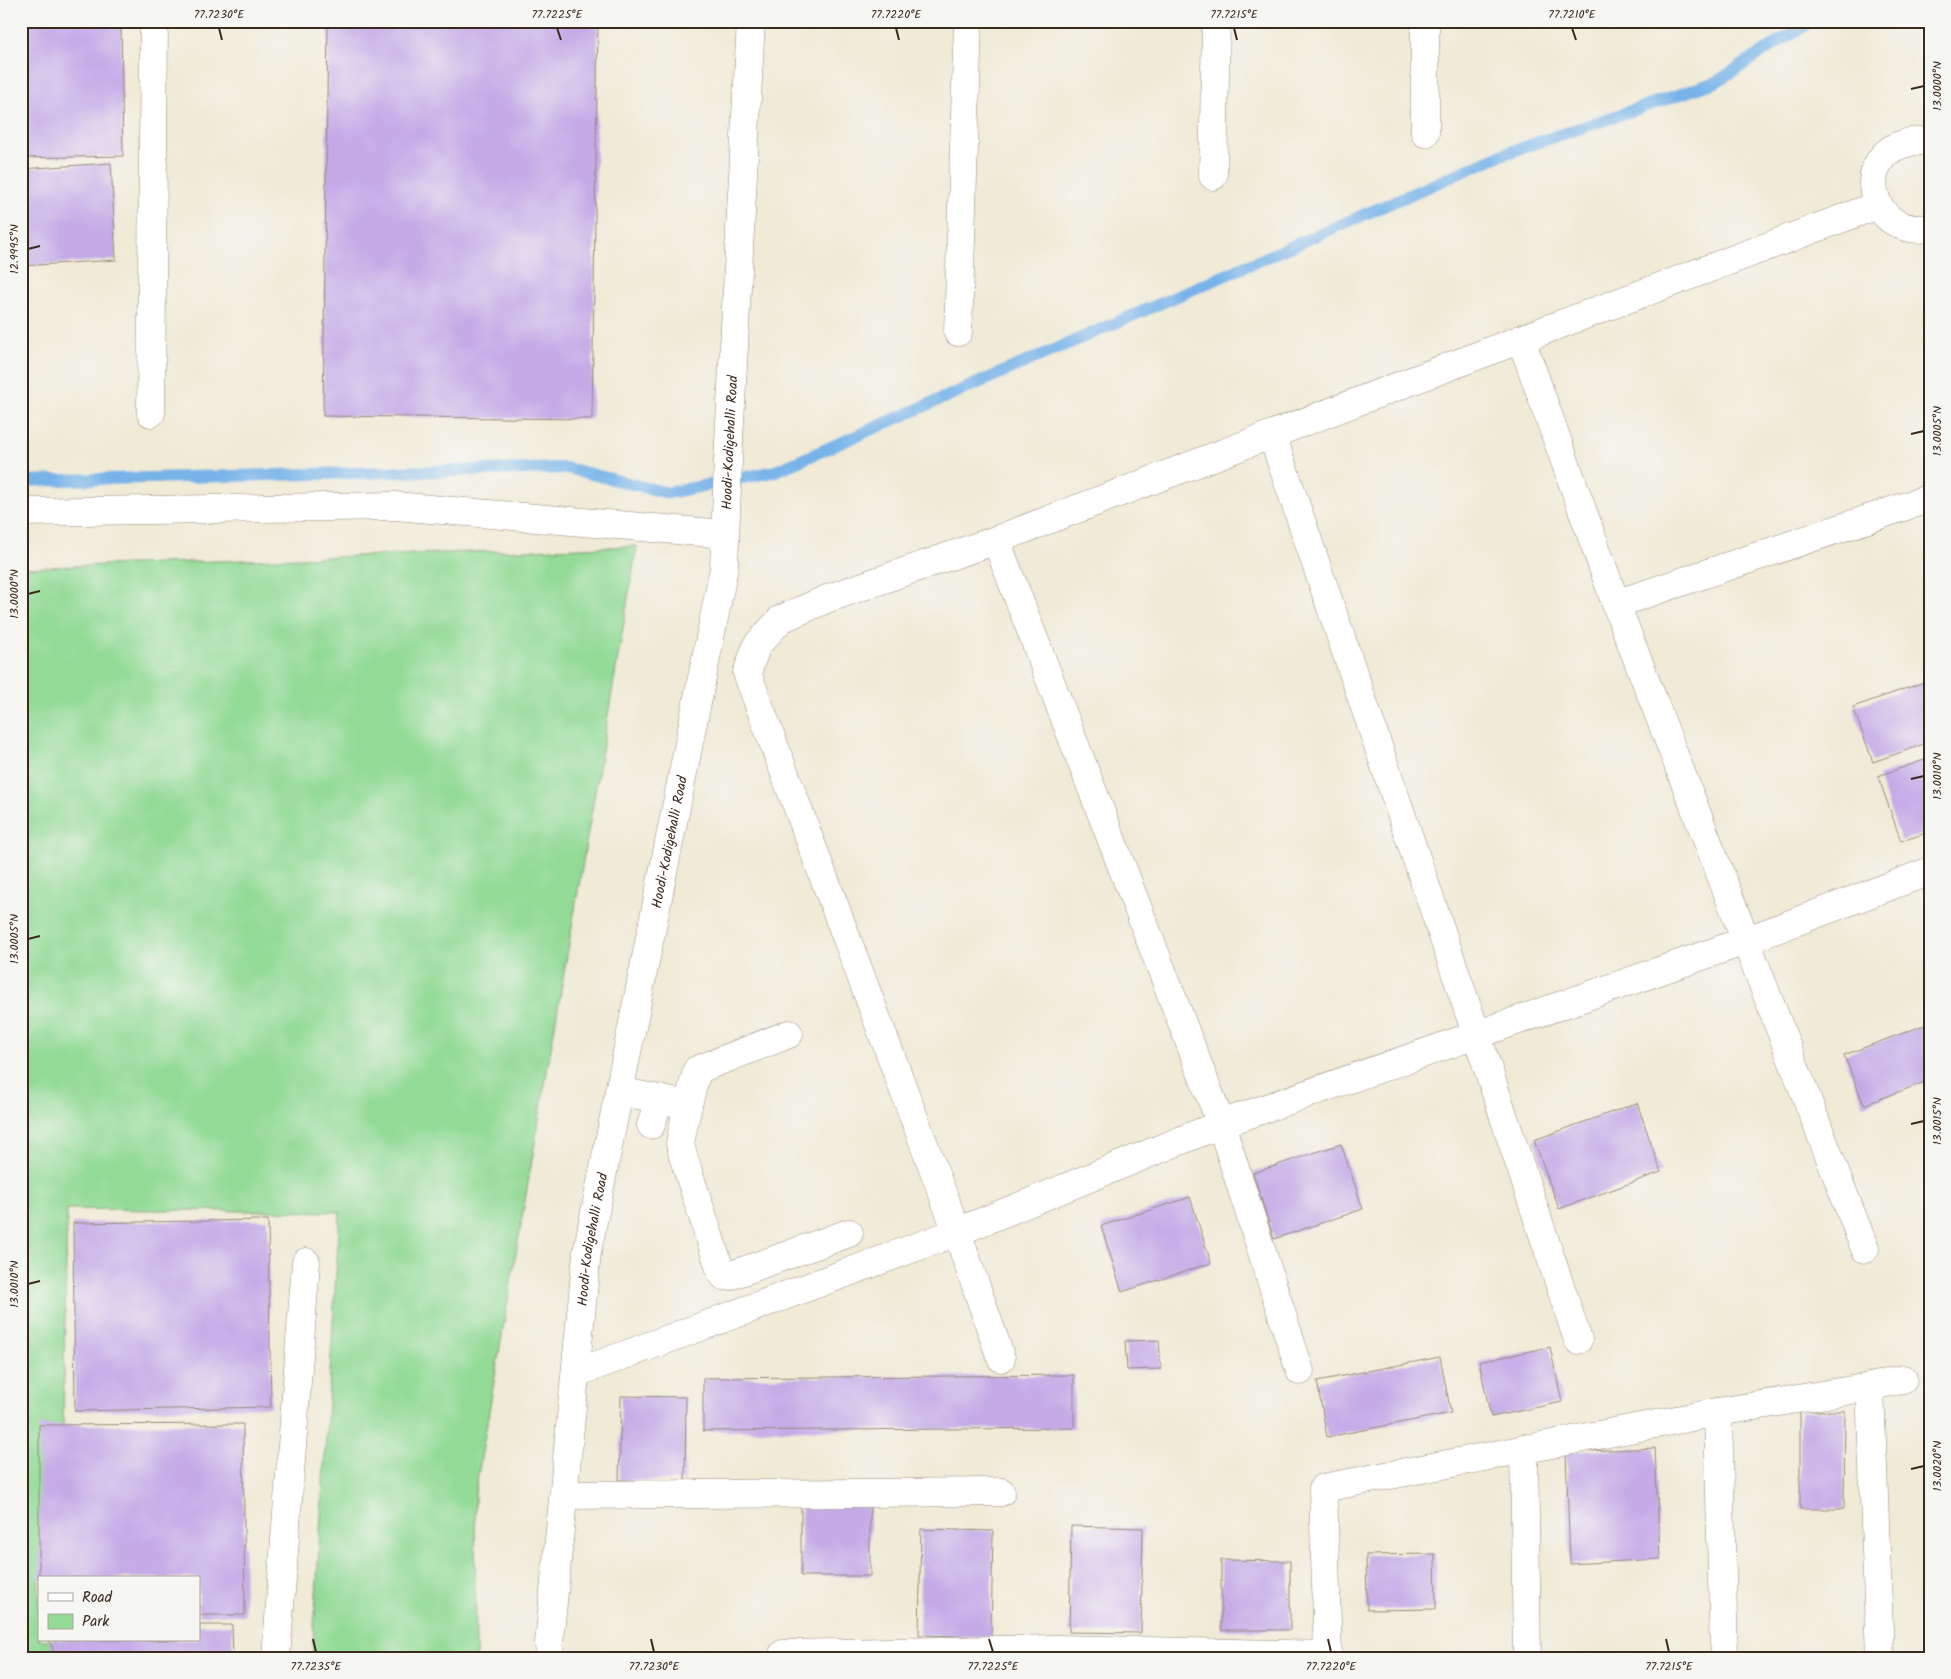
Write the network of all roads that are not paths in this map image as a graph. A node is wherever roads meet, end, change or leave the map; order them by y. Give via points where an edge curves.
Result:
1 (154, 21) edge
2 (751, 21) edge
3 (968, 21) edge
4 (1216, 21) edge
5 (1425, 21) edge
6 (1425, 133) dead end
7 (1930, 142) edge
8 (1213, 176) dead end
9 (1878, 205) junction
10 (1930, 228) edge
11 (958, 332) dead end
12 (1521, 339) junction
13 (151, 413) dead end
14 (1272, 435) junction
15 (1930, 498) edge
16 (21, 512) edge
17 (724, 534) junction
18 (996, 540) junction
19 (1616, 604) junction
20 (1930, 871) edge
21 (1745, 941) junction
22 (789, 1034) dead end
23 (1477, 1036) junction
24 (619, 1091) junction
25 (659, 1099) junction
26 (688, 1104) junction
27 (1222, 1124) junction
28 (651, 1125) dead end
29 (958, 1232) junction
30 (849, 1233) dead end
31 (1865, 1249) dead end
32 (306, 1262) dead end
33 (1578, 1340) dead end
34 (1001, 1358) dead end
35 (1300, 1371) dead end
36 (576, 1373) junction
37 (1903, 1379) dead end
38 (1870, 1387) junction
39 (1718, 1412) junction
40 (1524, 1448) junction
41 (1002, 1492) dead end
42 (564, 1495) junction
43 (1058, 1653) edge
44 (1328, 1656) edge
45 (276, 1658) edge
46 (550, 1658) edge
47 (784, 1658) edge
48 (1527, 1658) edge
49 (1724, 1658) edge
50 (1880, 1658) edge

1 - 13 street
2 - 17 street, Hoodi-Kodigehalli Road
3 - 11 street
4 - 8 street
5 - 6 street
7 - 9 street via 1911,141 1885,155 1873,182
9 - 10 street via 1890,220 1903,227 1916,230
9 - 12 street
12 - 14 street
12 - 19 street
14 - 18 street
14 - 23 street
15 - 19 street
16 - 17 street via 395,506
17 - 24 street, Hoodi-Kodigehalli Road via 724,568
18 - 27 street
18 - 29 street via 830,598 781,619 758,645 747,673
19 - 21 street
20 - 21 street
21 - 23 street
21 - 31 street
22 - 26 street via 697,1070
23 - 27 street
23 - 33 street
24 - 25 street
24 - 36 street, Hoodi-Kodigehalli Road via 587,1252
25 - 26 street
25 - 28 street
26 - 30 street via 680,1143 720,1272 724,1276
27 - 29 street
27 - 35 street
29 - 34 street
29 - 36 street
32 - 45 street
36 - 42 street, Hoodi-Kodigehalli Road
37 - 38 street
38 - 39 street
38 - 50 street
39 - 40 street
39 - 49 street
40 - 44 street via 1323,1488
40 - 48 street
41 - 42 street
42 - 46 street, Hoodi-Kodigehalli Road
43 - 44 street
43 - 47 street via 784,1654

